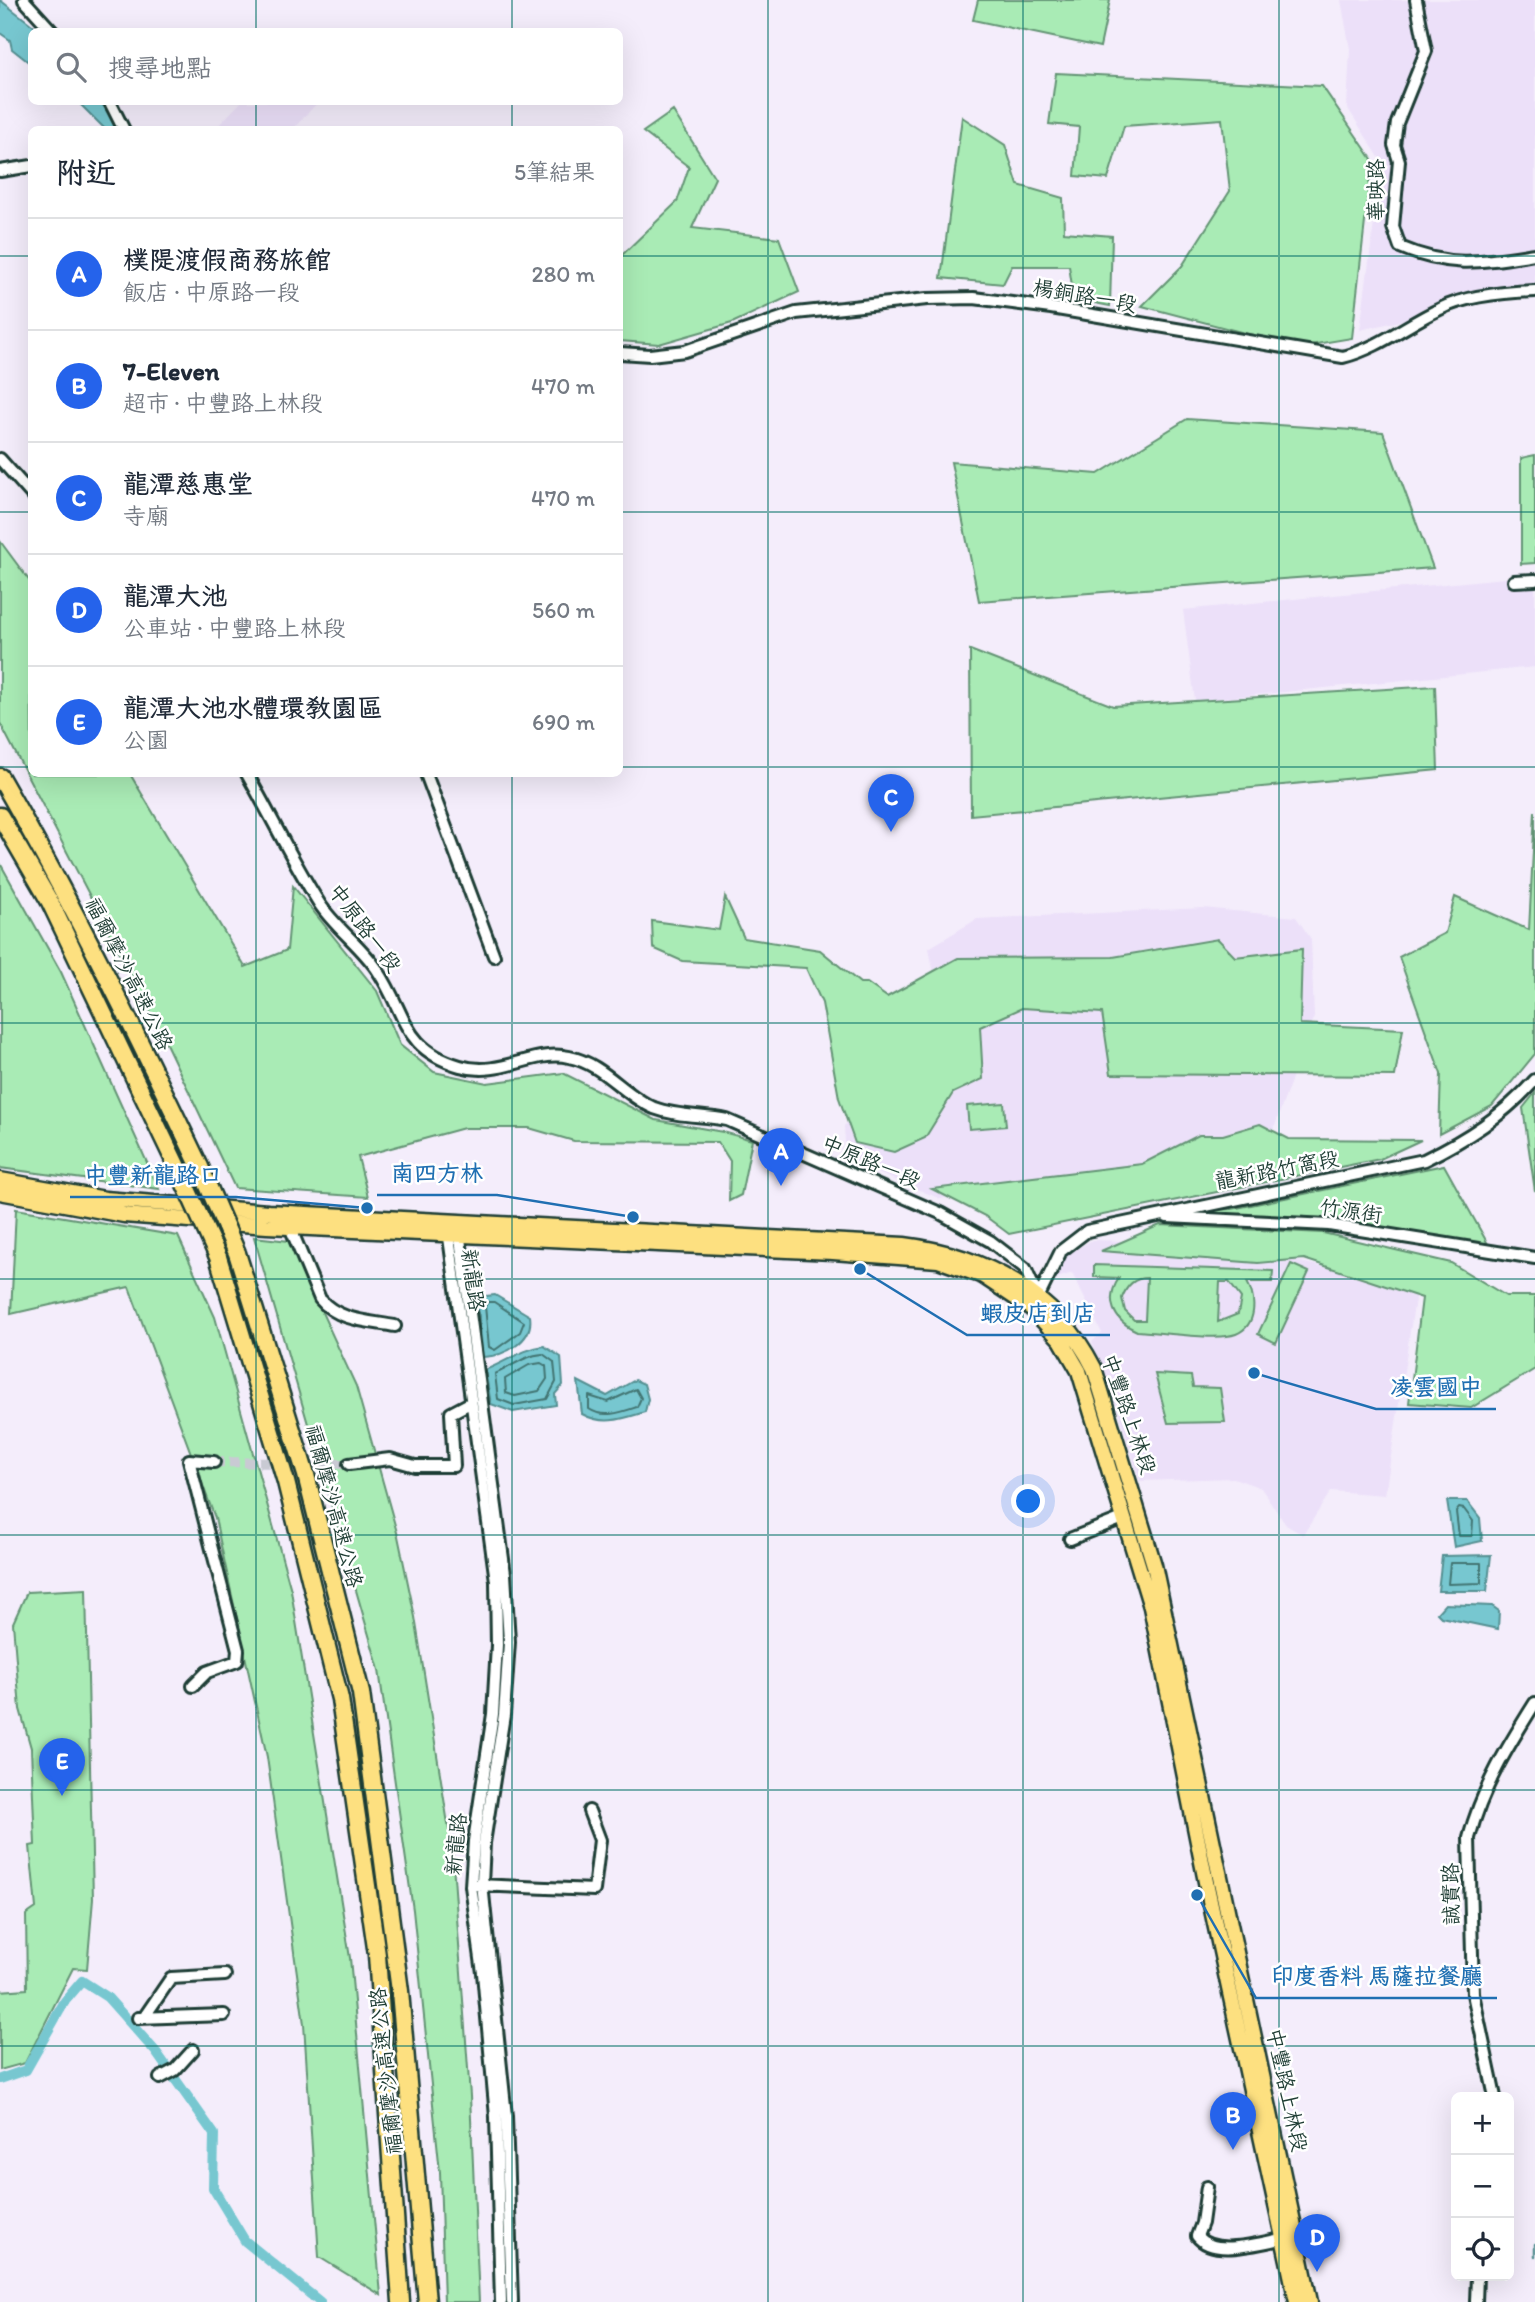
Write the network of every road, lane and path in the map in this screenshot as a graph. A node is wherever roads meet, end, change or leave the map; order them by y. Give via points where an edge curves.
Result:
1 (24, 0) edge
2 (1416, 0) edge
3 (49, 28) edge
4 (112, 105) edge
5 (122, 126) edge
6 (28, 167) edge
7 (0, 171) edge
8 (1535, 254) edge
9 (1535, 291) edge
10 (623, 353) edge
11 (0, 459) edge
12 (28, 490) edge
13 (1535, 579) edge
14 (1514, 582) dead end
15 (0, 777) edge
16 (249, 777) edge
17 (427, 777) edge
18 (0, 816) edge
19 (494, 956) dead end
20 (1535, 1080) edge
21 (0, 1180) edge
22 (0, 1192) edge
23 (1160, 1216) junction
24 (290, 1227) junction
25 (453, 1230) junction
26 (1535, 1258) edge
27 (1034, 1303) junction
28 (395, 1326) dead end
29 (470, 1403) junction
30 (214, 1462) tunnel mouth
31 (349, 1464) tunnel mouth
32 (1123, 1518) junction
33 (1070, 1539) dead end
34 (193, 1686) dead end
35 (1535, 1703) edge
36 (589, 1811) dead end
37 (477, 1885) junction
38 (225, 1976) dead end
39 (224, 2015) dead end
40 (193, 2050) dead end
41 (160, 2078) dead end
42 (1494, 2092) edge
43 (1207, 2187) dead end
44 (1283, 2239) junction
45 (1477, 2281) edge
46 (401, 2302) edge
47 (427, 2302) edge
48 (501, 2302) edge
49 (512, 2302) edge
50 (1297, 2302) edge
51 (1310, 2302) edge
52 (1476, 2302) edge

1 - 3 street
2 - 8 street, 華映路 via 1426,51 1397,123 1394,145 1399,162 1393,227 1400,247 1420,256 1474,264
4 - 5 street
6 - 7 street
9 - 10 street, 楊銅路一段 via 1506,292 1442,307 1365,351 1343,357 974,298 796,313 685,351
11 - 12 street
13 - 14 street
15 - 47 highway, 福爾摩沙高速公路, bridge via 129,1016 200,1167 237,1253 306,1475 361,1693 400,1991
16 - 27 street, 中原路一段 via 321,905 378,970 412,1038 438,1059 481,1072 543,1058 566,1056 584,1061 654,1108 727,1120 940,1213 990,1241 1025,1268
17 - 19 street
18 - 46 highway, 福爾摩沙高速公路, bridge via 50,902 218,1257 286,1482 340,1699 377,1955
20 - 23 street, 龍新路竹窩段 via 1464,1141 1424,1160
21 - 25 main road, 中豐路上林段 via 105,1199
22 - 24 main road, 中豐路上林段 via 124,1215
23 - 26 street, 竹源街 via 1329,1225
23 - 27 street, 龍新路竹窩段 via 1073,1238 1051,1266
24 - 25 main road, 中豐路上林段
24 - 28 street via 327,1308 343,1317
25 - 27 main road, 中豐路上林段 via 944,1250 1004,1275
25 - 29 street, 新龍路
25 - 37 street, 新龍路 via 505,1574 509,1642 504,1715
27 - 32 main road, 中豐路上林段 via 1079,1371
27 - 51 main road, 中豐路上林段 via 1060,1316 1094,1368 1154,1565
29 - 31 street via 451,1413 454,1466 415,1466 390,1459
29 - 37 street, 新龍路 via 496,1581 497,1645 493,1714 474,1841
30 - 34 street via 189,1461 238,1650 237,1661 207,1672
32 - 33 street
32 - 44 main road, 中豐路上林段 via 1151,1607
35 - 42 street, 誠實路 via 1499,1761 1469,1838 1473,1994
36 - 37 street via 600,1840 594,1890
37 - 48 street, 新龍路 via 496,2117
37 - 49 street, 新龍路 via 506,2116
38 - 39 street via 171,1978 142,2017
40 - 41 street via 175,2070
43 - 44 street via 1199,2240 1216,2248
44 - 50 main road, 中豐路上林段
45 - 52 street

